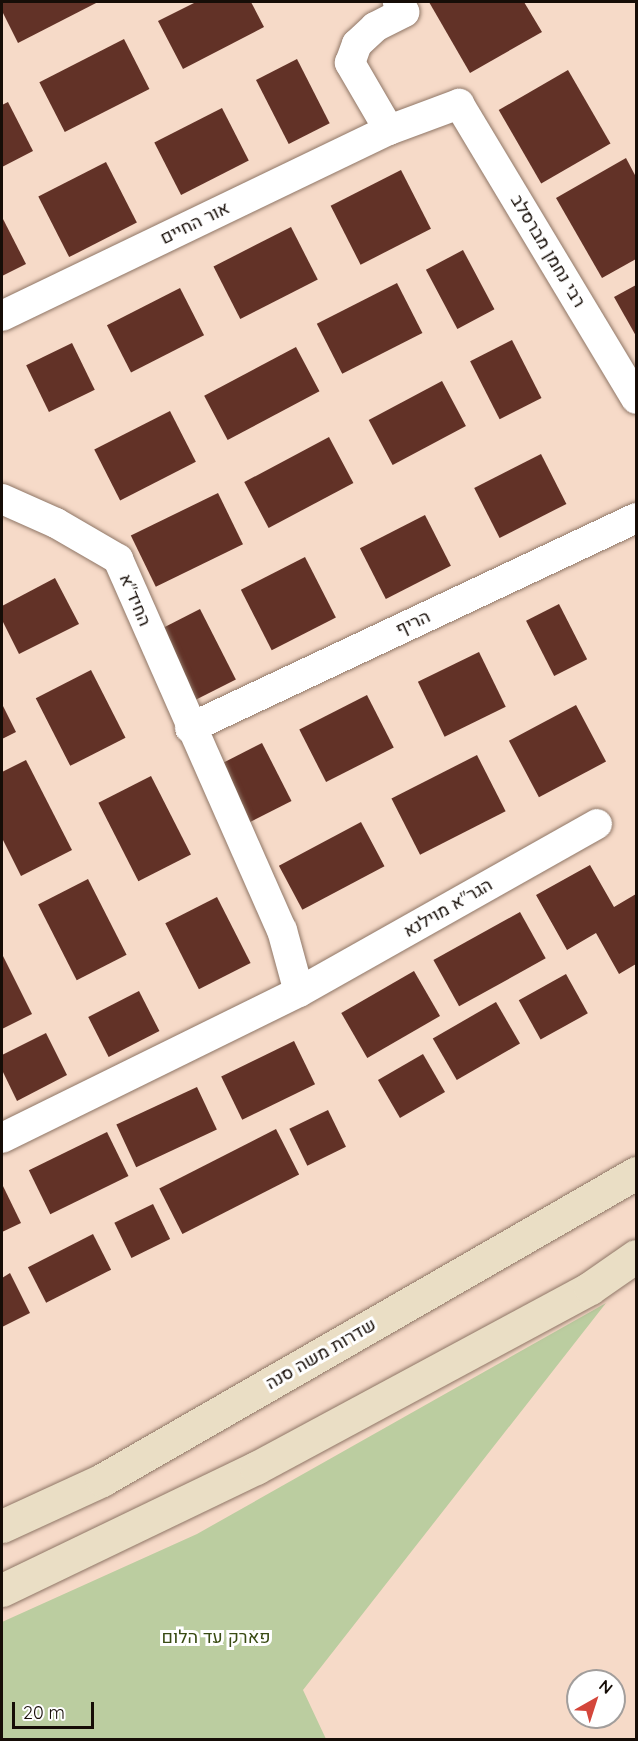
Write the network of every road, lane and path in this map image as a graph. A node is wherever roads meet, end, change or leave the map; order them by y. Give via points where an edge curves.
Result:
1 (401, 7) edge
2 (459, 104) joint
3 (389, 130) junction
4 (2, 316) edge
5 (636, 399) edge
6 (2, 499) edge
7 (636, 518) edge
8 (190, 728) junction
9 (597, 824) dead end
10 (299, 992) junction
11 (2, 1138) edge
12 (636, 1173) edge
13 (636, 1256) edge
14 (2, 1526) edge
15 (2, 1590) edge

1 - 3 street via 357,44 350,63
2 - 3 street, אור החיים
2 - 5 street, רבי נחמן מברסלב
3 - 4 street, אור החיים
6 - 8 street, החיד"א via 56,522 118,559
7 - 8 street, הריף
8 - 10 street via 282,930
9 - 10 street, הגר"א מוילנא
10 - 11 street, הגר"א מוילנא
12 - 14 main road, שדרות משה סנה via 102,1480
13 - 15 main road via 590,1288 255,1468

